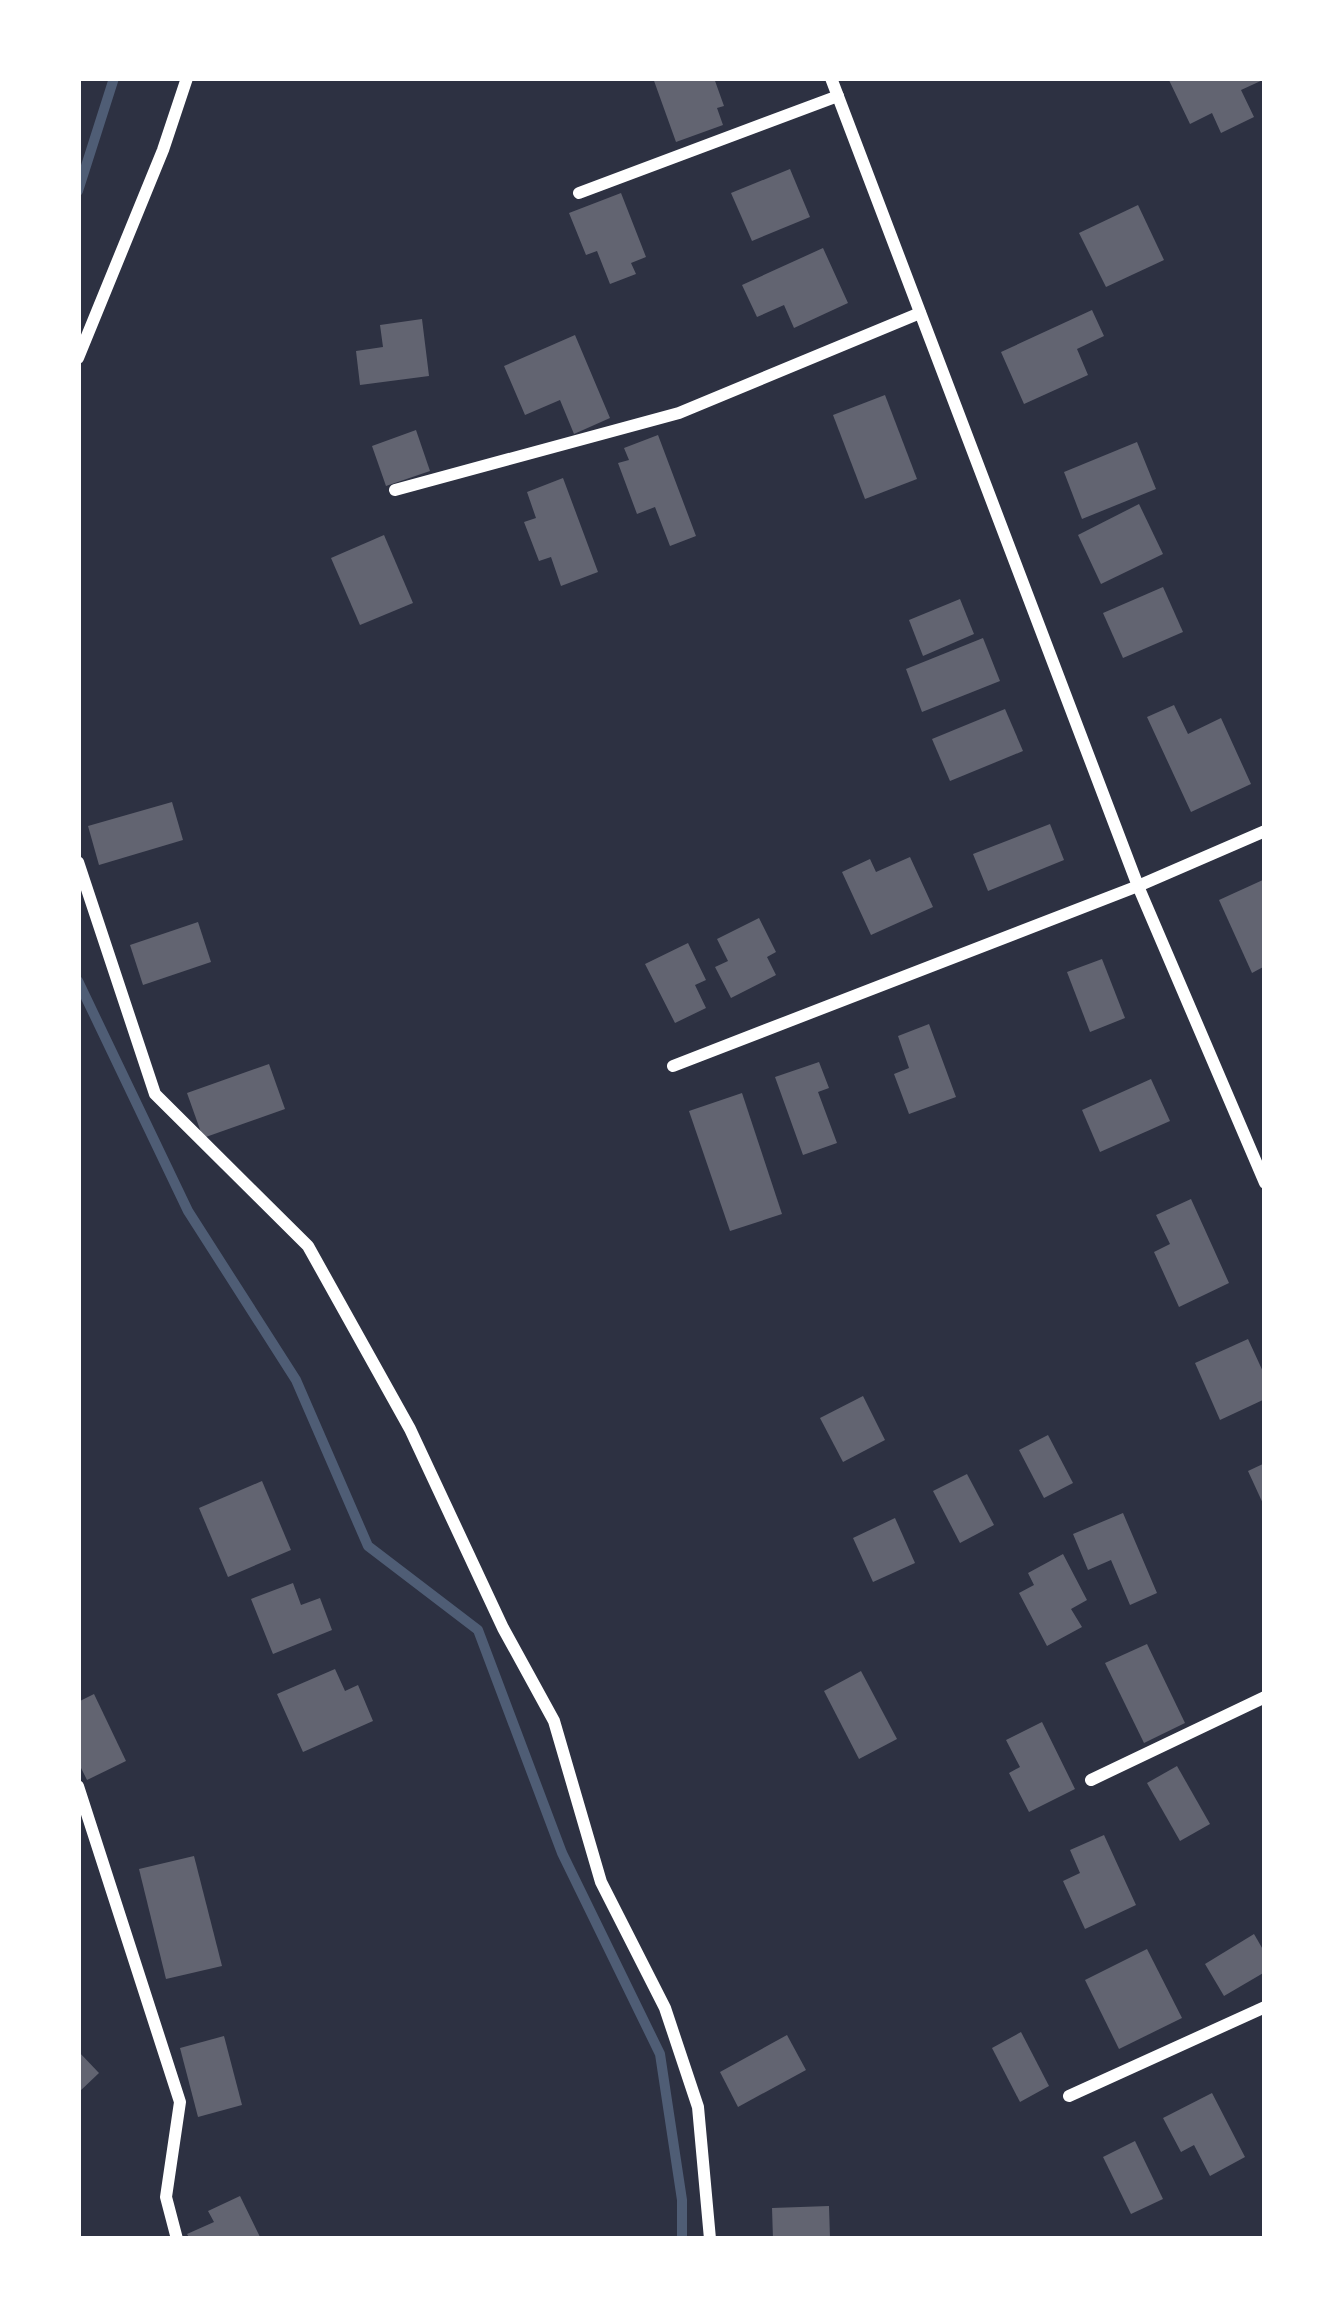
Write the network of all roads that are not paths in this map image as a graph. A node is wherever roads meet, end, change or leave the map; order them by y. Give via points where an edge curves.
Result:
1 (187, 78) edge
2 (831, 78) edge
3 (838, 97) junction
4 (579, 193) dead end
5 (920, 313) junction
6 (78, 358) edge
7 (395, 490) dead end
8 (1265, 831) edge
9 (78, 862) edge
10 (1138, 886) junction
11 (673, 1066) dead end
12 (1265, 1184) edge
13 (1265, 1697) edge
14 (1090, 1780) dead end
15 (78, 1786) edge
16 (1265, 2007) edge
17 (1069, 2096) dead end
18 (177, 2239) edge
19 (710, 2239) edge

1 - 6 street
2 - 3 street
3 - 4 street
3 - 5 street
5 - 7 street via 679,413
5 - 10 street
8 - 10 street
9 - 19 street via 154,1094 308,1246 410,1429 554,1721 601,1882 664,2008 698,2108
10 - 11 street
10 - 12 street
13 - 14 street
15 - 18 street via 180,2102 166,2197
16 - 17 street

